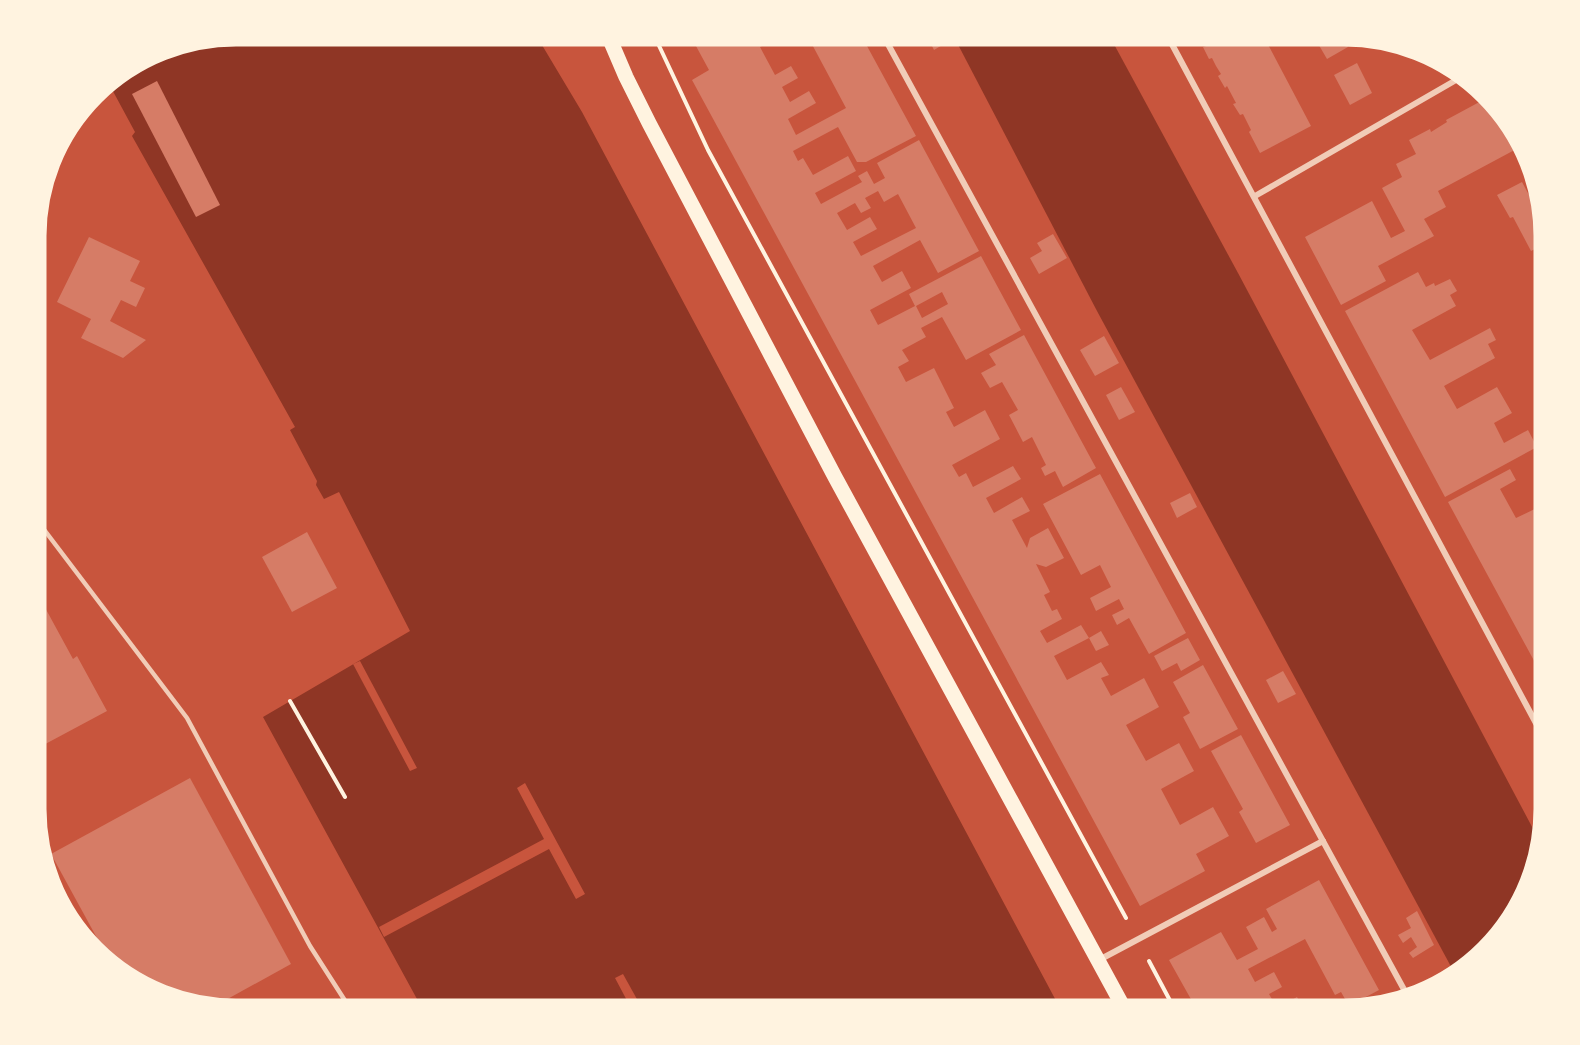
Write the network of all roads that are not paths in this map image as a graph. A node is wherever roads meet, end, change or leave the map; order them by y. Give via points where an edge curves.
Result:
1 (613, 45) edge
2 (889, 45) edge
3 (1173, 45) edge
4 (1455, 81) edge
5 (1255, 196) junction
6 (45, 531) edge
7 (1535, 721) edge
8 (1323, 841) junction
9 (1098, 961) junction
10 (1404, 990) edge
11 (345, 1000) edge
12 (1119, 1000) edge

1 - 9 main road via 649,123 835,477
2 - 8 street
3 - 5 street
4 - 5 street
5 - 7 street
6 - 11 lane via 186,718 310,946
8 - 9 street
8 - 10 street
9 - 12 main road

